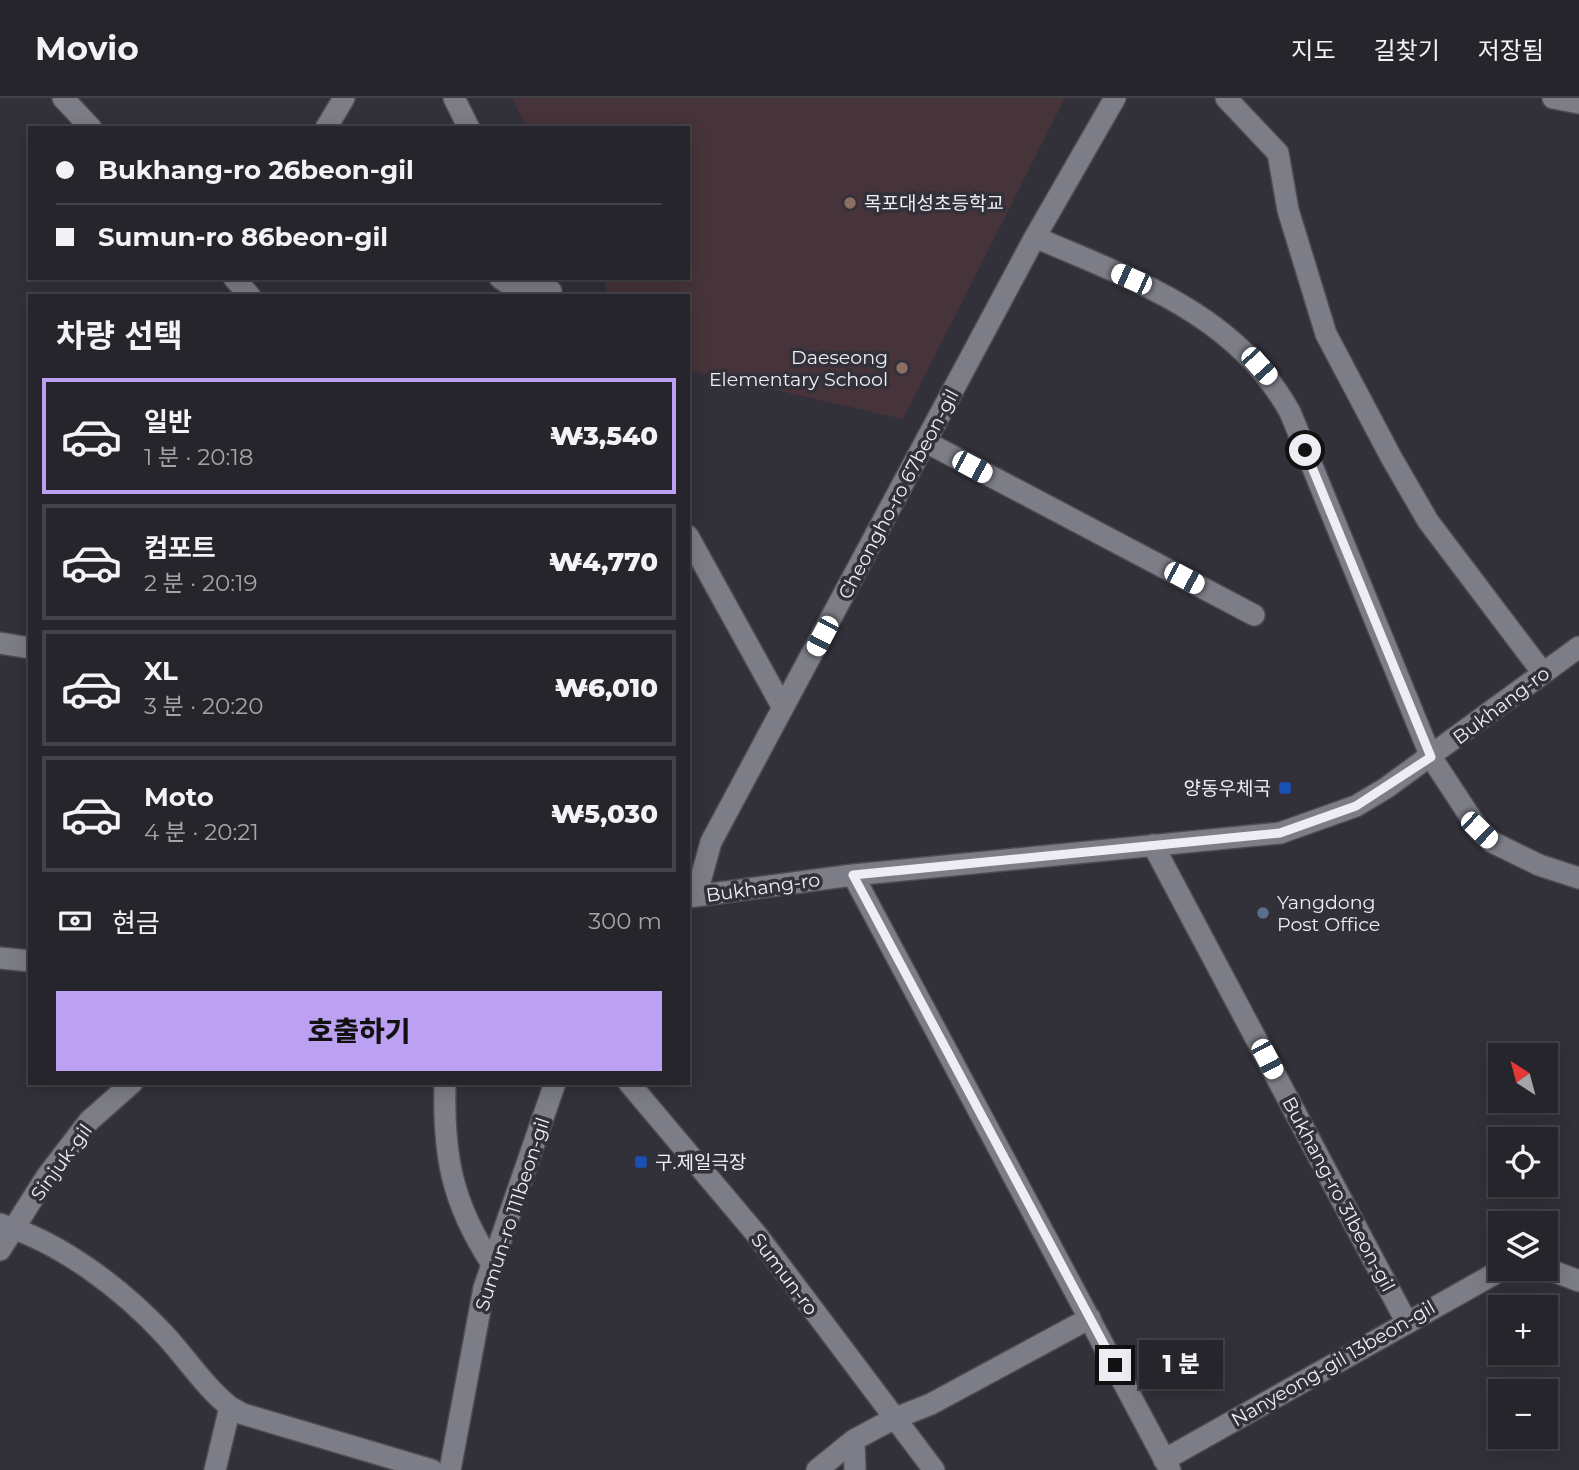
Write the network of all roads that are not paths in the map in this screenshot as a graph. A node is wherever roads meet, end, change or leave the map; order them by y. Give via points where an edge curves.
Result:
1 (63, 98) edge
2 (344, 98) edge
3 (454, 98) edge
4 (1115, 98) edge
5 (1226, 98) edge
6 (1553, 98) edge
7 (1579, 103) edge
8 (89, 126) edge
9 (327, 126) edge
10 (468, 126) edge
11 (1035, 237) junction
12 (236, 280) edge
13 (502, 280) edge
14 (548, 290) edge
15 (248, 294) edge
16 (926, 442) junction
17 (690, 541) edge
18 (1254, 615) dead end
19 (0, 643) edge
20 (1579, 647) edge
21 (28, 648) edge
22 (1543, 673) junction
23 (783, 708) junction
24 (1431, 757) junction
25 (1153, 845) junction
26 (853, 875) junction
27 (1579, 878) edge
28 (692, 897) edge
29 (0, 958) edge
30 (28, 961) edge
31 (130, 1085) edge
32 (445, 1085) edge
33 (554, 1085) edge
34 (631, 1085) edge
35 (7, 1226) edge
36 (0, 1250) edge
37 (492, 1264) junction
38 (1558, 1273) edge
39 (1488, 1277) edge
40 (1579, 1281) edge
41 (1090, 1318) junction
42 (1406, 1321) junction
43 (230, 1407) junction
44 (893, 1419) junction
45 (855, 1440) junction
46 (1167, 1465) edge
47 (215, 1470) edge
48 (432, 1470) edge
49 (450, 1470) edge
50 (817, 1470) edge
51 (855, 1470) edge
52 (934, 1470) edge

1 - 8 street
2 - 9 street
3 - 10 street
4 - 11 street, Cheongho-ro 67beon-gil
5 - 22 street via 1278,153 1287,210 1322,322 1391,457 1428,521
6 - 7 street
11 - 16 street, Cheongho-ro 67beon-gil
11 - 24 street via 1178,300 1230,339 1275,384
12 - 15 street
13 - 14 street
16 - 18 street
16 - 23 street, Cheongho-ro 67beon-gil
17 - 23 street
19 - 21 street
20 - 22 street, Bukhang-ro
22 - 24 street, Bukhang-ro
23 - 28 street, Cheongho-ro 67beon-gil via 711,842
24 - 25 street, Bukhang-ro via 1356,806 1312,823 1280,833
24 - 27 street via 1479,830 1492,842
25 - 26 street, Bukhang-ro
25 - 42 street, Bukhang-ro 31beon-gil
26 - 28 street, Bukhang-ro
26 - 41 street
29 - 30 street
31 - 35 street, Sinjuk-gil via 89,1121
32 - 37 street via 450,1179 472,1234
33 - 37 street, Sumun-ro 111beon-gil
34 - 44 street, Sumun-ro via 757,1235
35 - 36 street, Sinjuk-gil
35 - 43 street via 57,1250 114,1288 164,1334
37 - 49 street, Sumun-ro 111beon-gil
38 - 40 street
39 - 42 street, Nanyeong-gil 13beon-gil
41 - 44 street via 931,1404
41 - 46 street
42 - 46 street, Nanyeong-gil 13beon-gil
43 - 47 street
43 - 48 street
44 - 45 street
44 - 52 street, Sumun-ro
45 - 50 street
45 - 51 street

